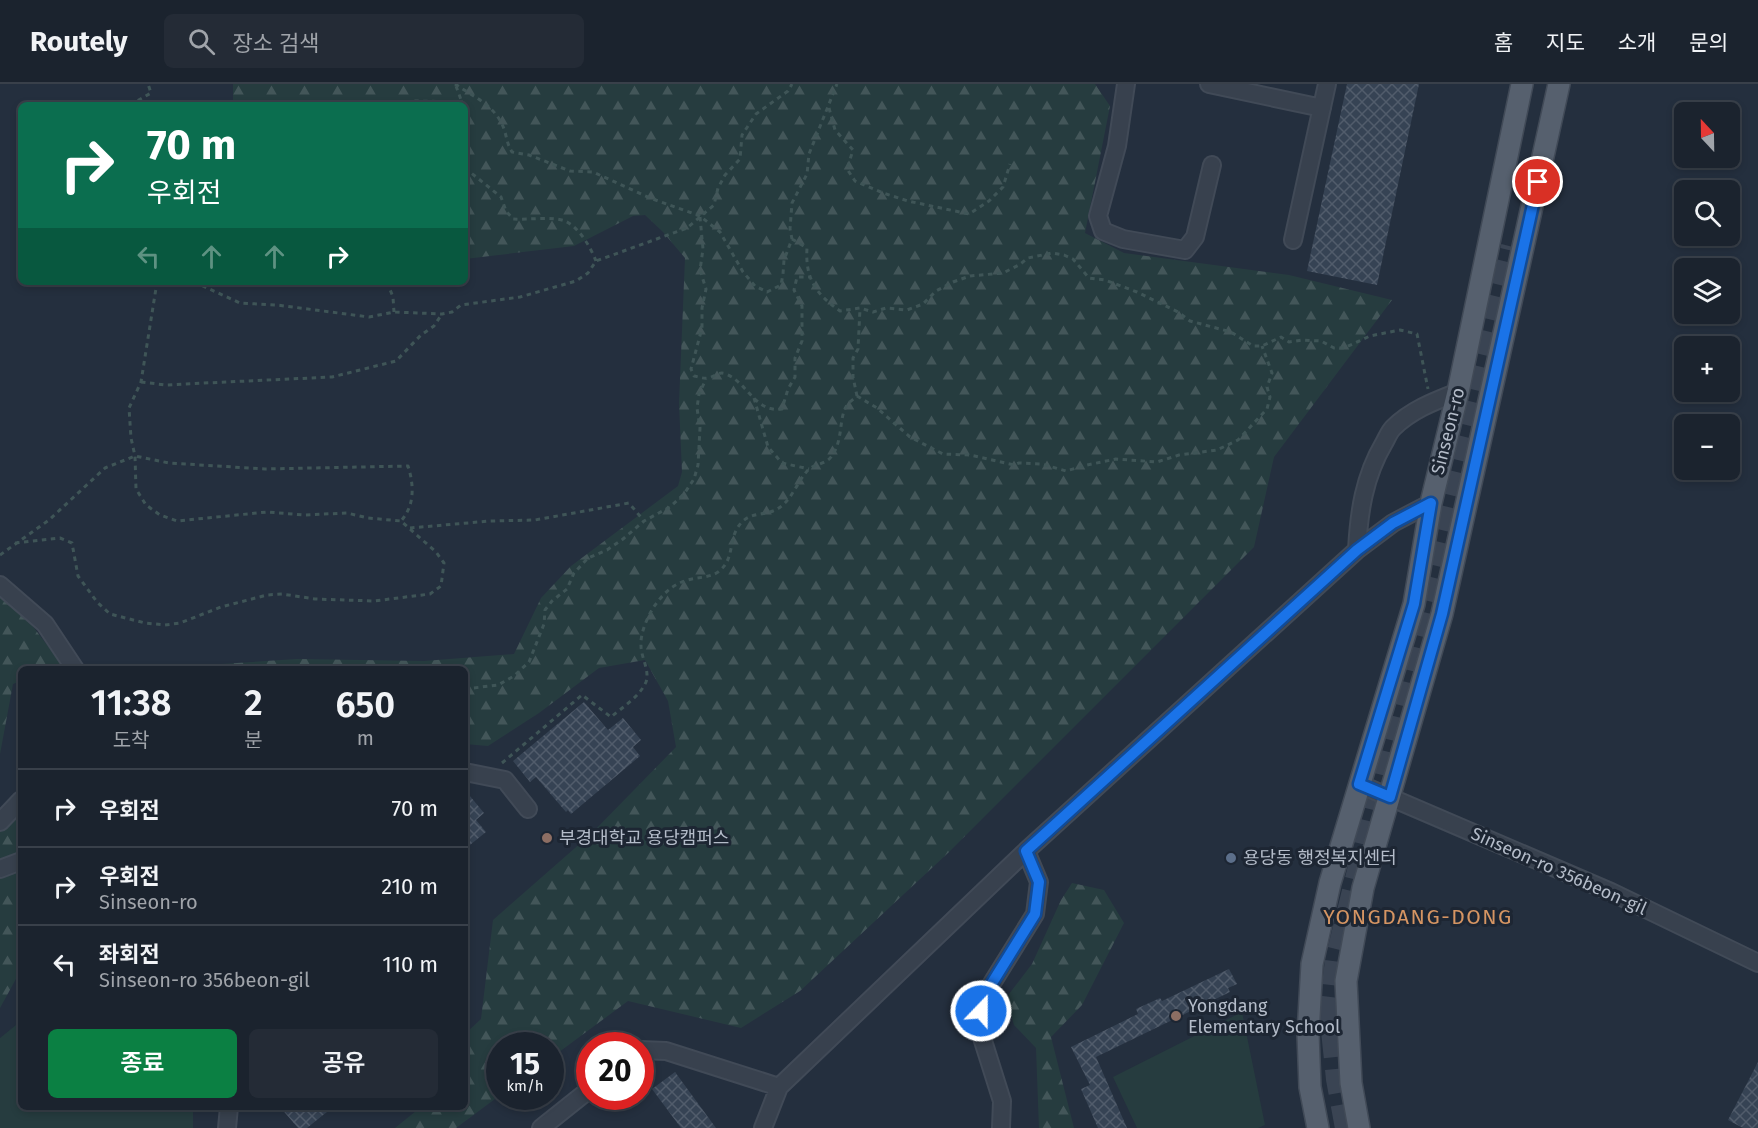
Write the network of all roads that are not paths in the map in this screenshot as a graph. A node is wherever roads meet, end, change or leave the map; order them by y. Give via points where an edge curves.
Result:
1 (1126, 84) edge
2 (1209, 84) edge
3 (1327, 84) edge
4 (1522, 84) edge
5 (1559, 84) edge
6 (1322, 108) junction
7 (1212, 165) dead end
8 (1293, 240) dead end
9 (1458, 392) junction
10 (1431, 503) junction
11 (1357, 550) junction
12 (0, 585) edge
13 (73, 666) edge
14 (468, 773) edge
15 (1359, 784) junction
16 (1390, 797) junction
17 (18, 803) edge
18 (528, 809) dead end
19 (0, 822) edge
20 (1026, 851) junction
21 (18, 862) edge
22 (0, 869) edge
23 (1758, 963) edge
24 (654, 1051) edge
25 (779, 1087) junction
26 (576, 1100) edge
27 (229, 1110) edge
28 (227, 1128) edge
29 (541, 1128) edge
30 (763, 1128) edge
31 (1000, 1128) edge
32 (1318, 1128) edge
33 (1359, 1128) edge

1 - 7 street via 1117,146 1098,216 1103,231 1123,240 1185,250 1195,237
2 - 6 street
3 - 6 street
4 - 9 main road, Sinseon-ro
5 - 16 main road, Sinseon-ro via 1442,614
6 - 8 street
9 - 10 main road, Sinseon-ro
9 - 11 street via 1406,416 1392,429 1365,486
10 - 11 street via 1393,523
10 - 15 main road, Sinseon-ro via 1414,604
11 - 20 street
12 - 13 street via 45,624
14 - 18 street via 505,780
15 - 16 street, Sinseon-ro 356beon-gil
15 - 32 main road, Sinseon-ro via 1330,883 1312,964 1308,1034
16 - 23 street, Sinseon-ro 356beon-gil via 1611,892
16 - 33 main road, Sinseon-ro via 1363,888 1346,981 1351,1083
17 - 19 street
20 - 25 street
20 - 31 street via 1039,882 1035,914 984,996 978,1025 1002,1101
21 - 22 street
24 - 25 street
25 - 30 street
26 - 29 street
27 - 28 street

